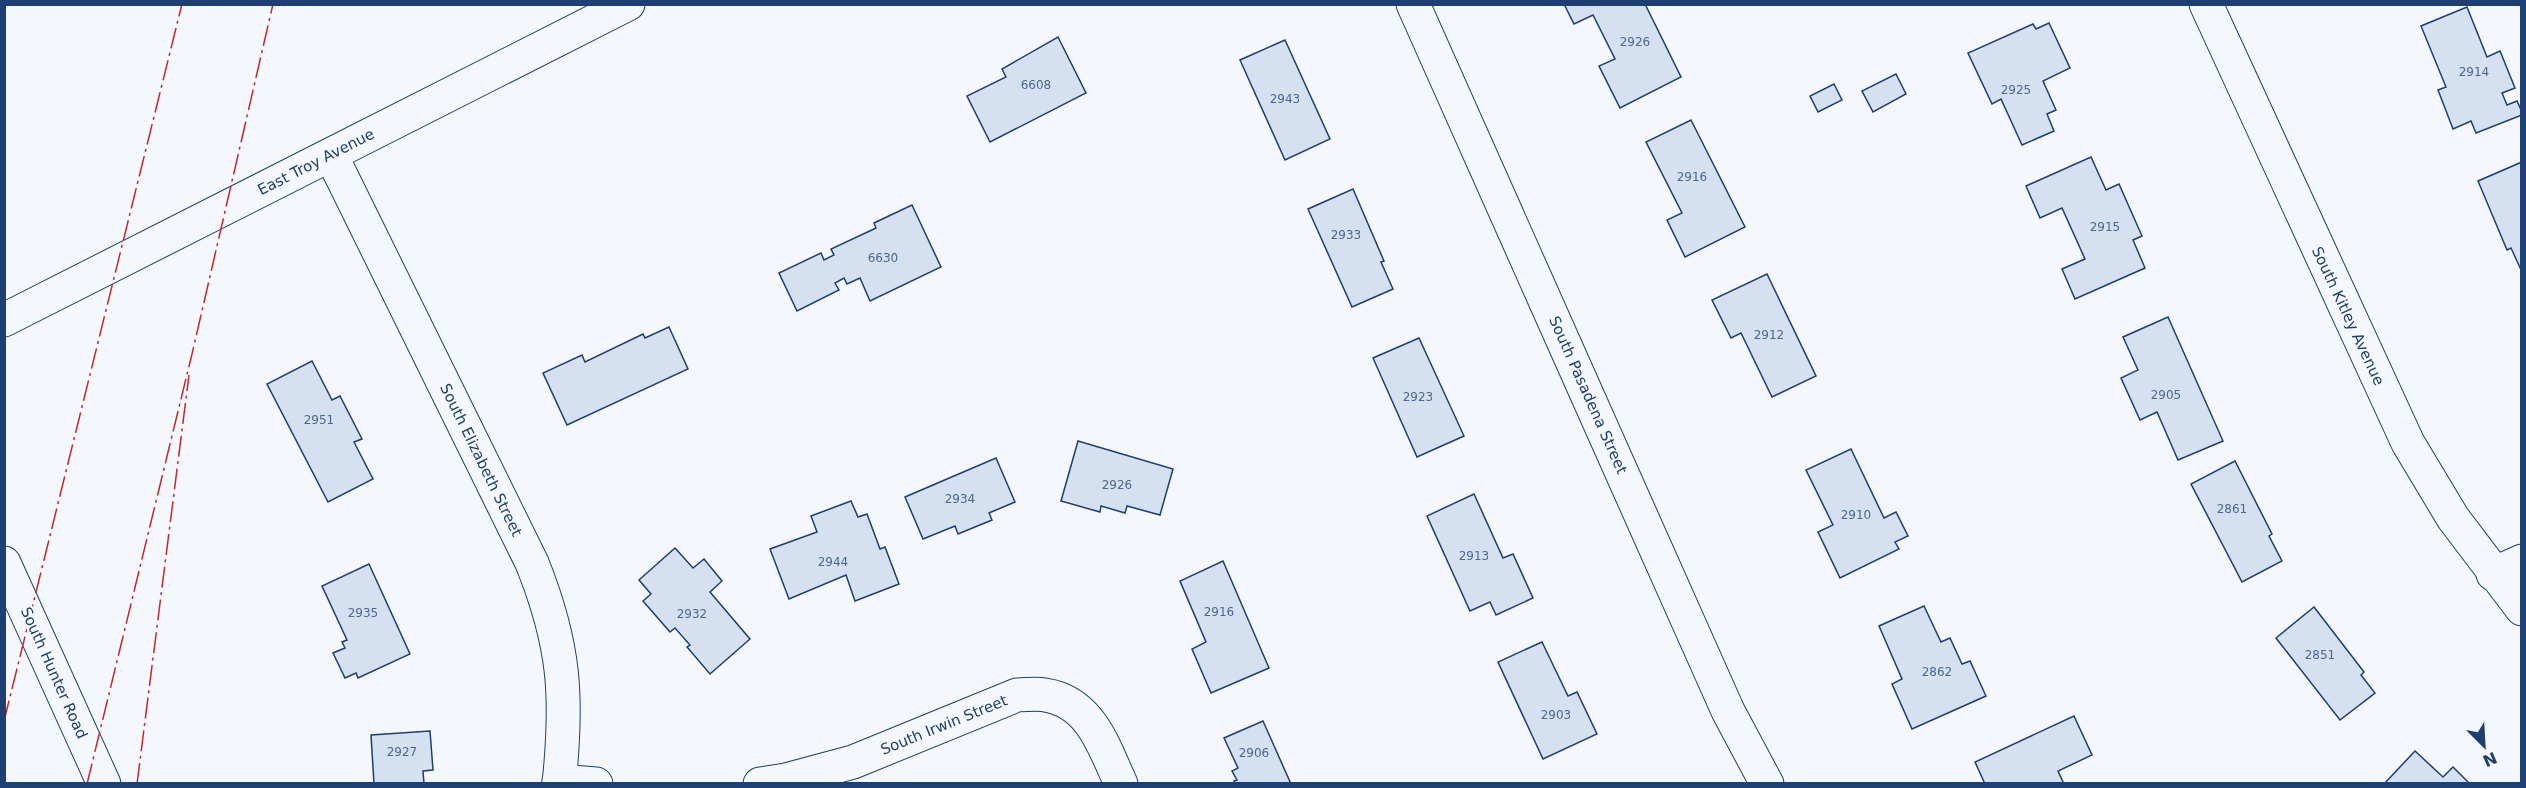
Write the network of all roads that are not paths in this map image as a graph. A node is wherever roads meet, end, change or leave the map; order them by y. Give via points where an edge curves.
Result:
1 (628, 4) edge
2 (1413, 4) edge
3 (2206, 4) edge
4 (331, 154) junction
5 (4, 320) edge
6 (4, 563) edge
7 (2507, 567) edge
8 (2522, 609) edge
9 (559, 782) edge
10 (104, 783) edge
11 (596, 783) edge
12 (760, 783) edge
13 (1121, 783) edge
14 (1767, 783) edge

1 - 4 street, East Troy Avenue
2 - 14 street, South Pasadena Street via 1728,711
3 - 7 street, South Kitley Avenue via 2392,412 2453,518
4 - 5 street, East Troy Avenue
4 - 9 street, South Elizabeth Street via 543,591 564,682 564,743
6 - 10 street, South Hunter Road
7 - 8 street, South Kitley Avenue
9 - 11 street
12 - 13 street, South Irwin Street via 853,762 1017,695 1044,694 1070,704 1090,722

